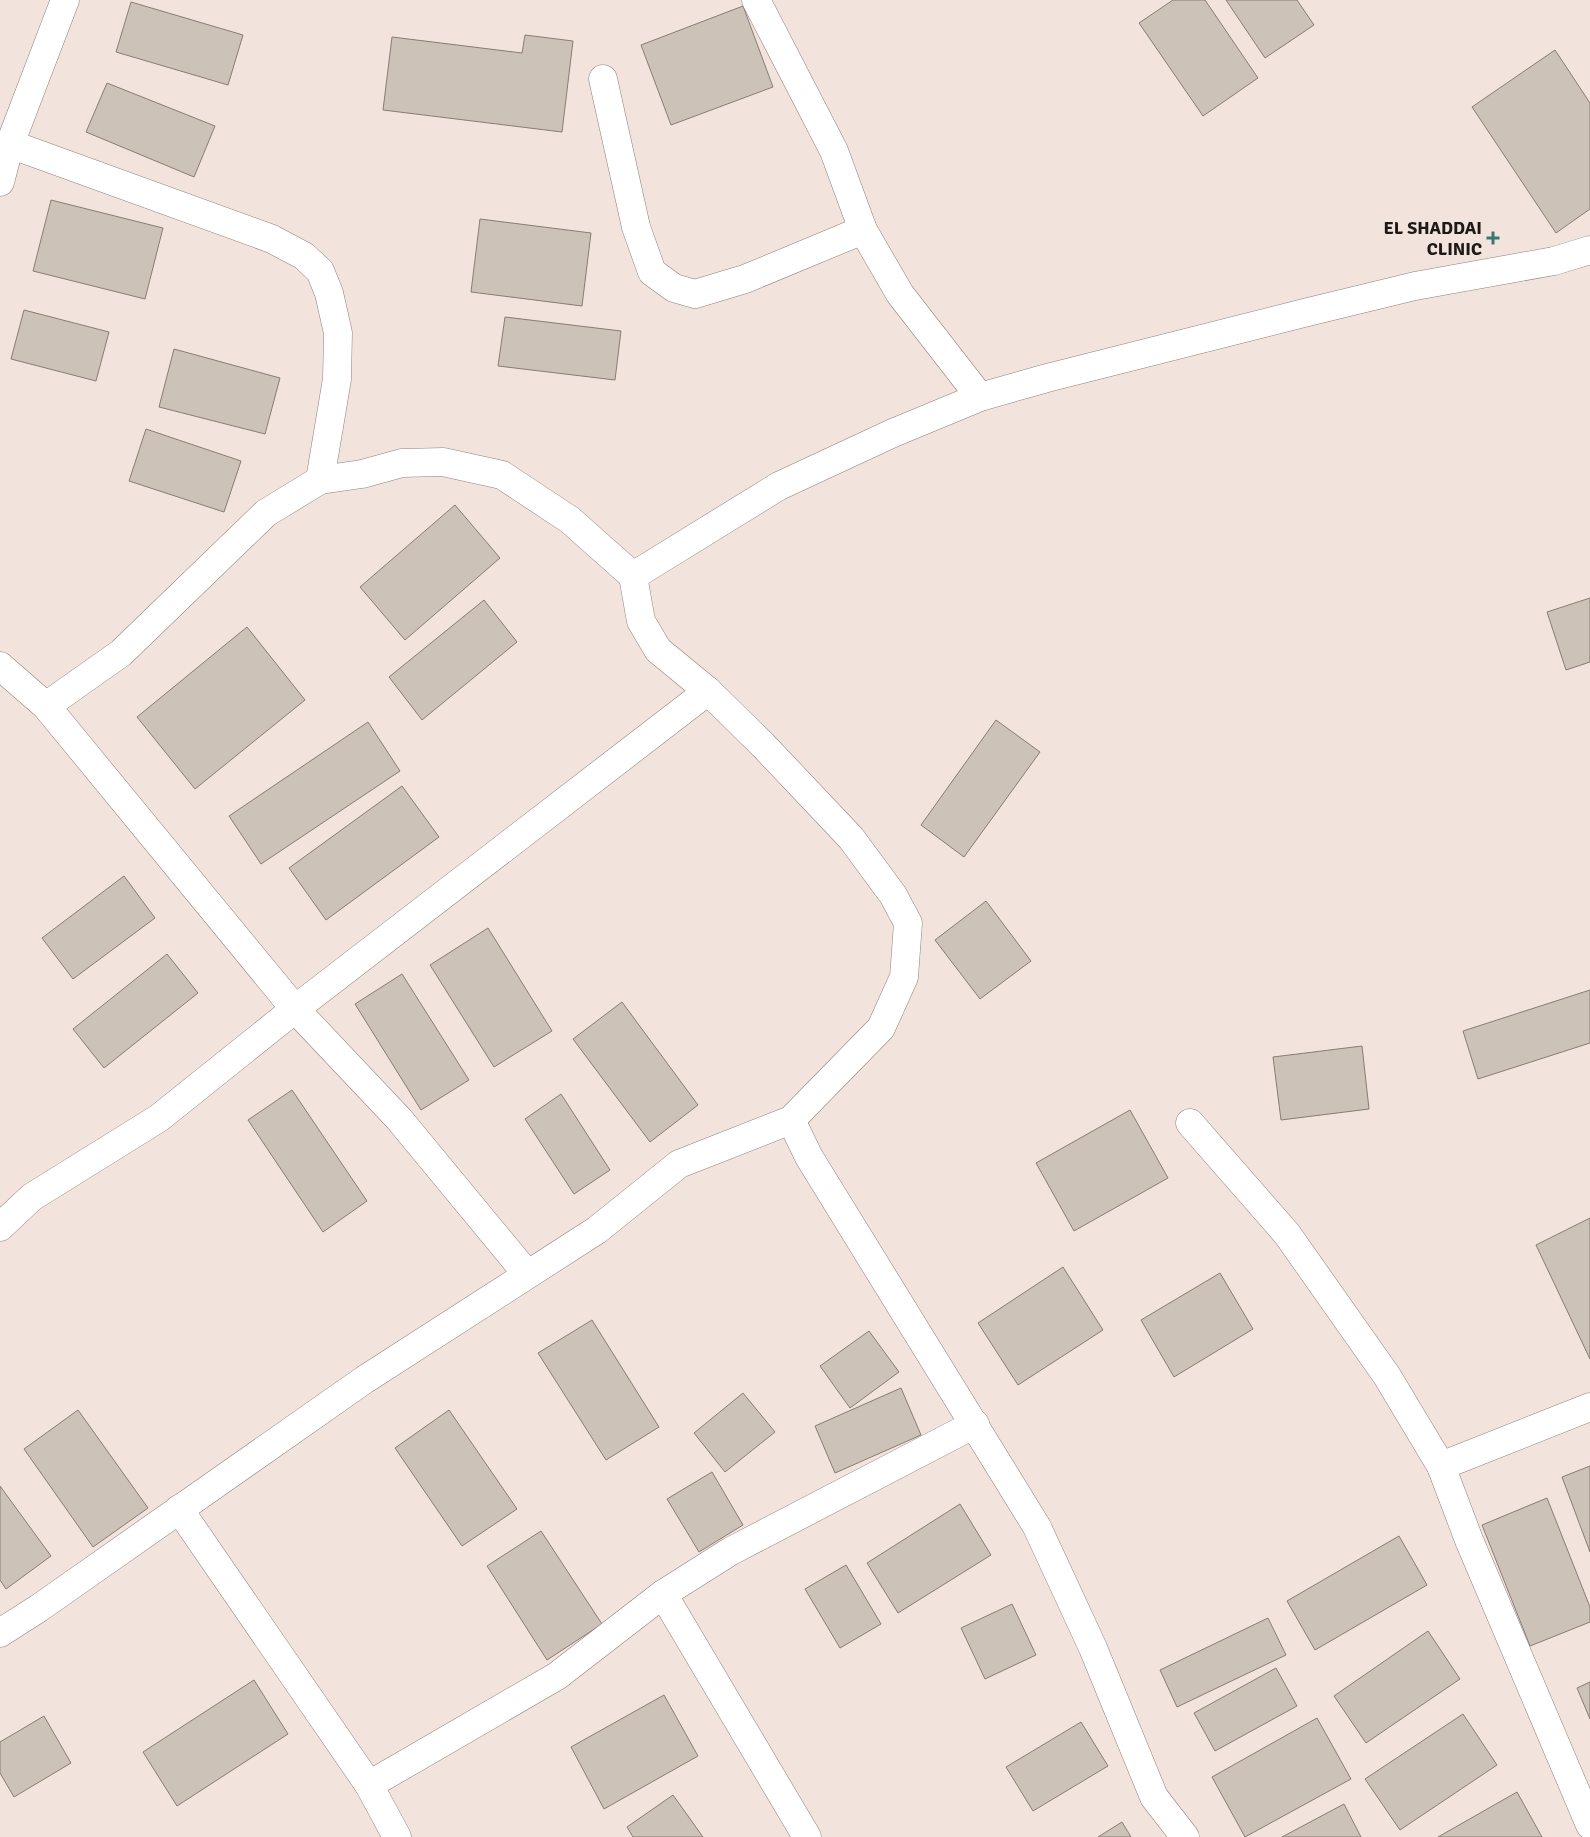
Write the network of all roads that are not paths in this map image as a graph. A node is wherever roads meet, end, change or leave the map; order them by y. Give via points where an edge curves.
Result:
1 (65, 0) edge
2 (763, 4) edge
3 (603, 79) dead end
4 (10, 144) junction
5 (0, 182) edge
6 (863, 230) junction
7 (1590, 250) edge
8 (980, 398) junction
9 (320, 480) junction
10 (633, 576) junction
11 (0, 666) edge
12 (708, 691) junction
13 (46, 706) junction
14 (295, 1009) junction
15 (792, 1120) junction
16 (1190, 1123) dead end
17 (0, 1227) edge
18 (527, 1274) junction
19 (1590, 1407) edge
20 (975, 1424) junction
21 (1441, 1466) junction
22 (180, 1509) junction
23 (663, 1594) junction
24 (0, 1633) edge
25 (369, 1785) junction
26 (1590, 1825) edge
27 (397, 1837) edge
28 (807, 1837) edge
29 (1185, 1837) edge

1 - 4 street
2 - 6 street via 834,151
3 - 6 street via 636,227 652,272 674,288 695,294 745,279
4 - 5 street
4 - 9 street via 272,239 304,256 320,271 329,293 338,333 337,379
6 - 8 street via 900,294
7 - 8 street via 1554,261 1415,286 1047,378
8 - 10 street via 893,433 779,486
9 - 10 street via 362,474 402,463 443,462 502,476 570,520
9 - 13 street via 266,513 121,653
10 - 12 street via 641,621 658,650
11 - 13 street
12 - 14 street
12 - 15 street via 851,838 893,895 908,923 904,977 881,1028
13 - 14 street
14 - 17 street via 160,1118 32,1197
14 - 18 street via 399,1119
15 - 18 street via 679,1164 597,1230
15 - 20 street via 809,1157
16 - 21 street via 1287,1234 1387,1376
18 - 22 street via 364,1380
19 - 21 street
20 - 23 street via 731,1551
20 - 29 street via 1037,1528 1093,1648 1154,1796
21 - 26 street via 1469,1540
22 - 24 street
22 - 25 street
23 - 25 street via 557,1676
23 - 28 street
25 - 27 street

